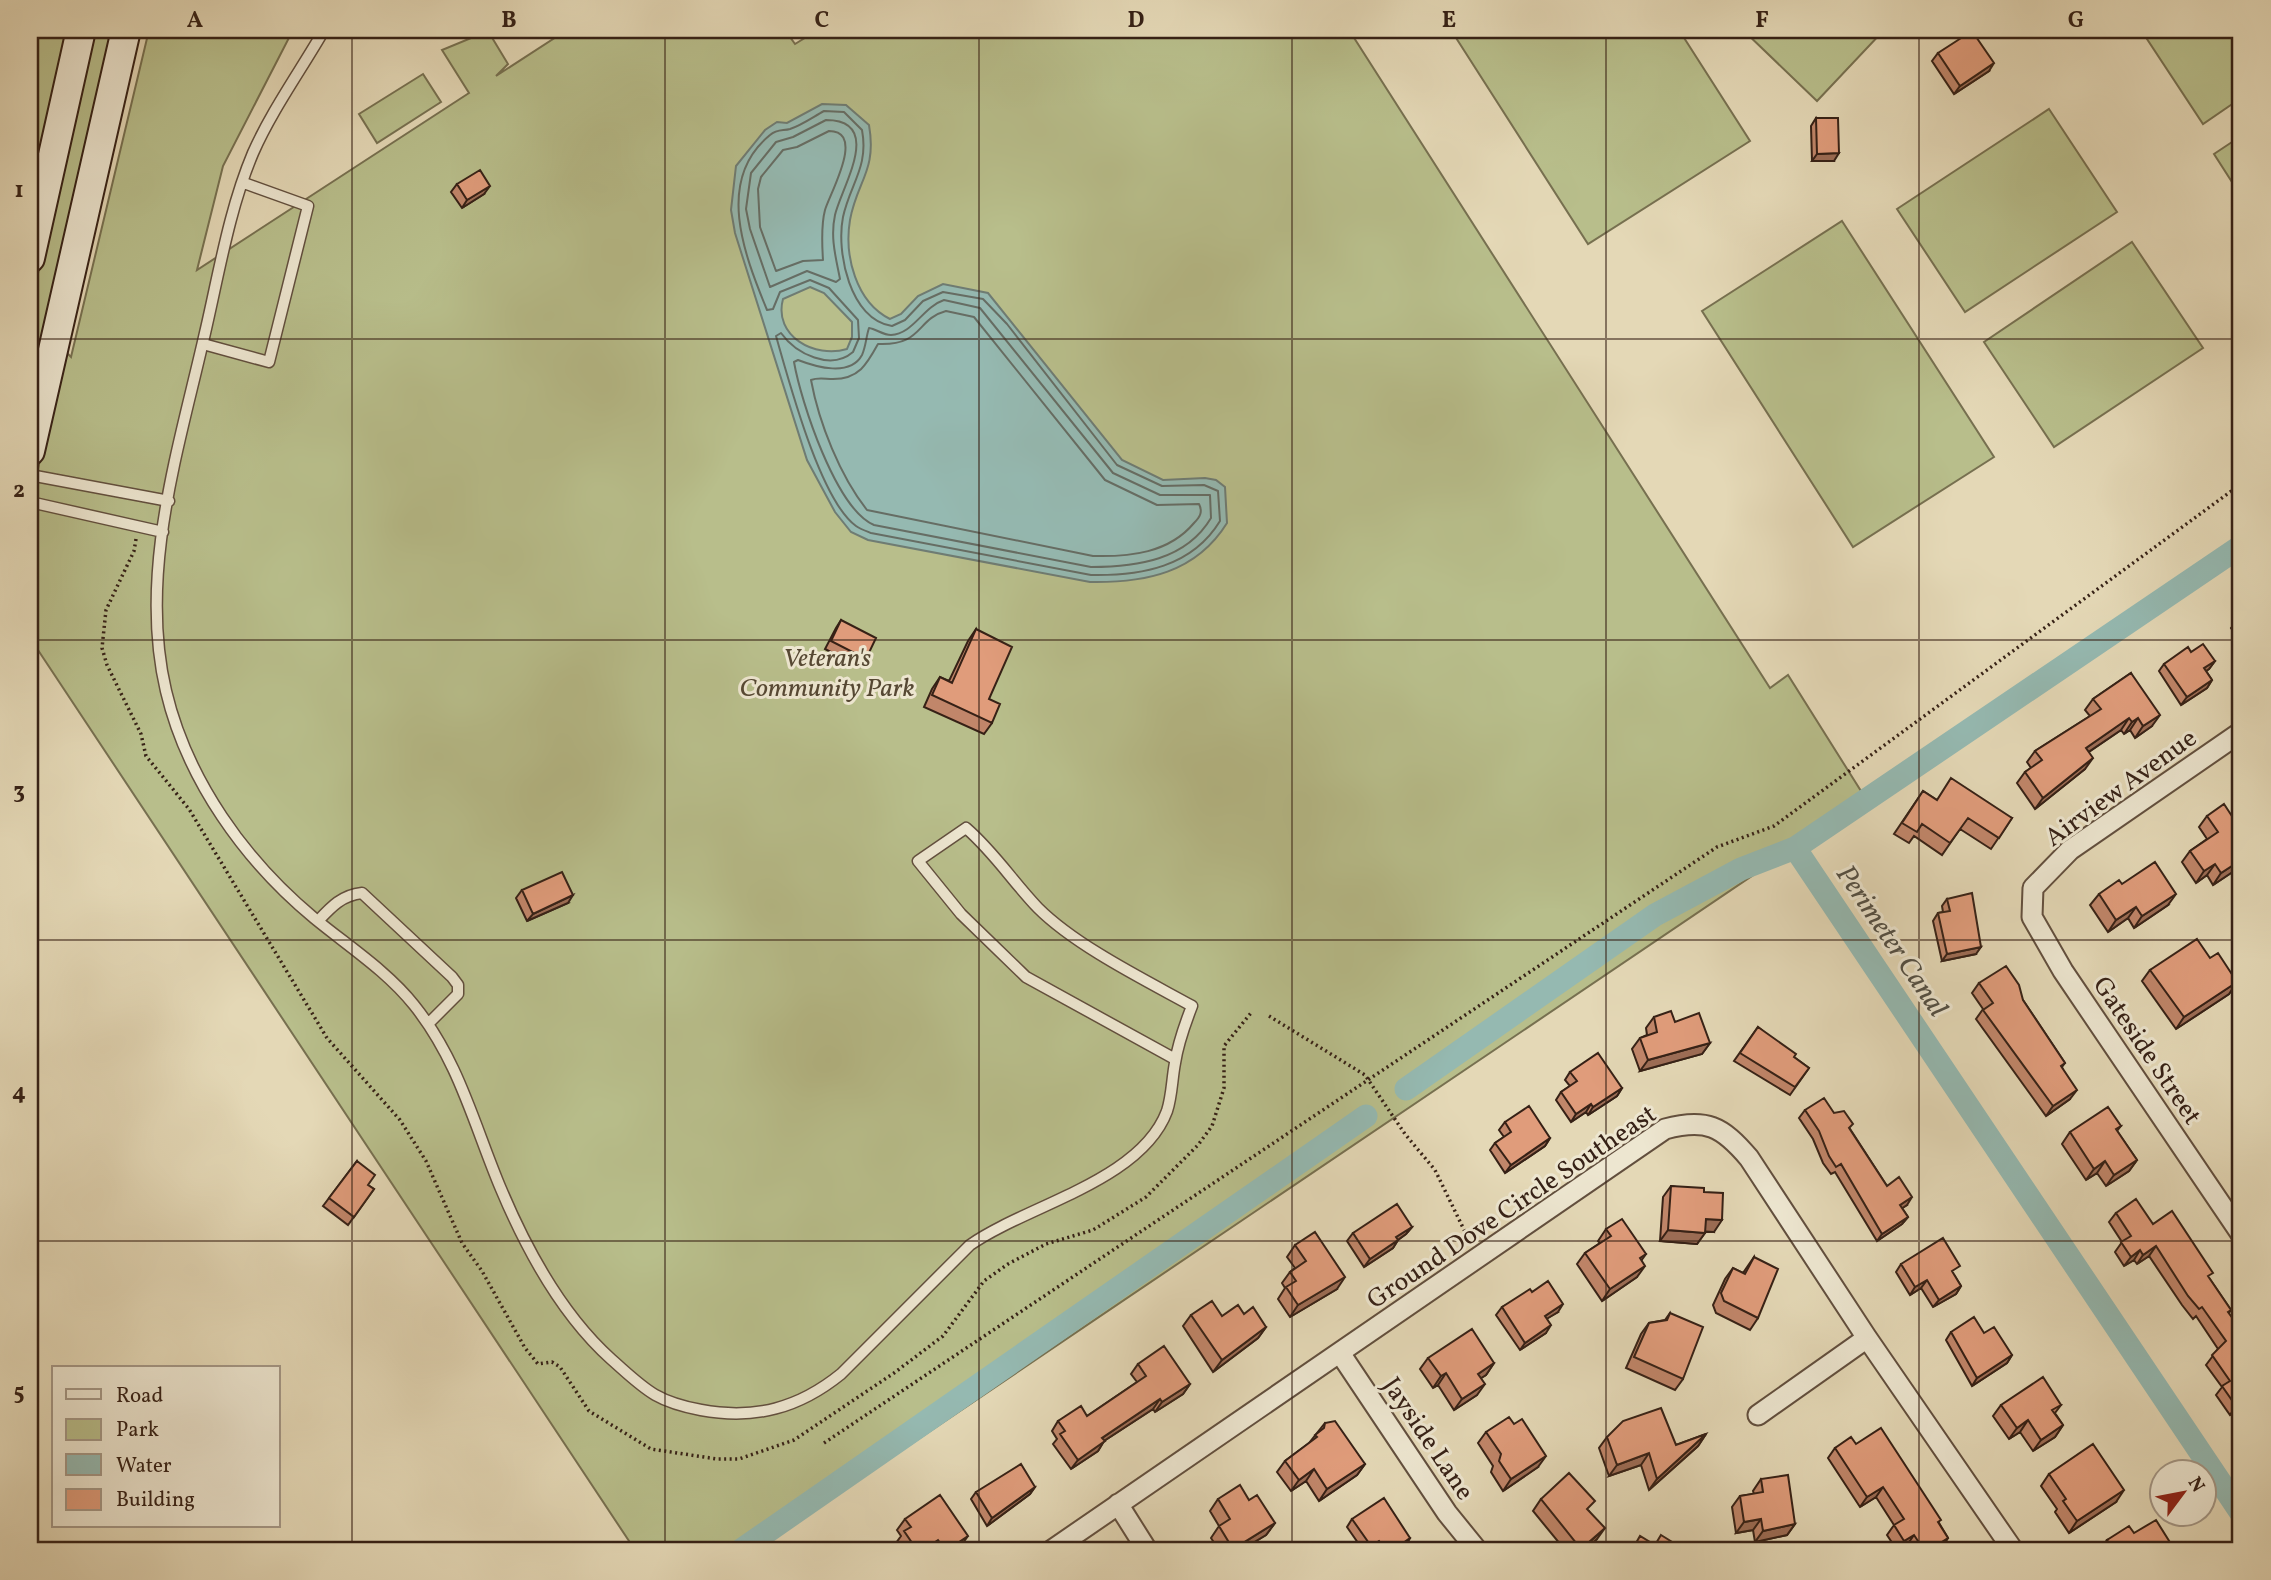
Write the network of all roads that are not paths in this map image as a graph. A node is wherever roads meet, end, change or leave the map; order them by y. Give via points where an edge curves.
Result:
1 (82, 30) edge
2 (125, 30) edge
3 (324, 30) edge
4 (244, 183) junction
5 (30, 258) edge
6 (202, 344) junction
7 (30, 451) edge
8 (30, 475) edge
9 (169, 501) junction
10 (30, 502) edge
11 (163, 533) junction
12 (2241, 732) edge
13 (2034, 888) joint
14 (318, 921) junction
15 (428, 1024) junction
16 (1175, 1059) junction
17 (2241, 1234) edge
18 (1867, 1338) junction
19 (1340, 1353) junction
20 (1758, 1415) dead end
21 (1118, 1504) junction
22 (1052, 1550) edge
23 (1147, 1550) edge
24 (1477, 1550) edge
25 (2013, 1550) edge

1 - 5 main road
2 - 7 main road
3 - 4 lane via 254,153
4 - 6 lane via 232,213
4 - 6 lane via 308,206 269,362
6 - 9 lane
8 - 9 lane
9 - 11 lane
10 - 11 lane
11 - 14 lane via 156,623 166,690 190,758 258,866
12 - 13 street, Airview Avenue via 2070,850
13 - 17 street, Gateside Street via 2032,917 2063,971
14 - 15 lane via 394,985
14 - 15 lane via 337,901 362,893 452,977 458,995
15 - 16 lane via 467,1094 501,1191 568,1314 589,1340 659,1399 720,1414 770,1412 819,1392 970,1245 995,1228 1097,1180 1136,1153 1167,1112
16 - 16 lane via 1026,977 961,914 918,861 966,828 989,848 1039,909 1107,958 1192,1006
18 - 19 street, Ground Dove Circle Southeast via 1749,1158 1732,1138 1713,1126 1689,1123 1665,1129
18 - 20 street
18 - 25 street, Ground Dove Circle Southeast
19 - 21 street, Ground Dove Circle Southeast
19 - 24 street, Jayside Lane via 1447,1513
21 - 22 street, Ground Dove Circle Southeast
21 - 23 street

